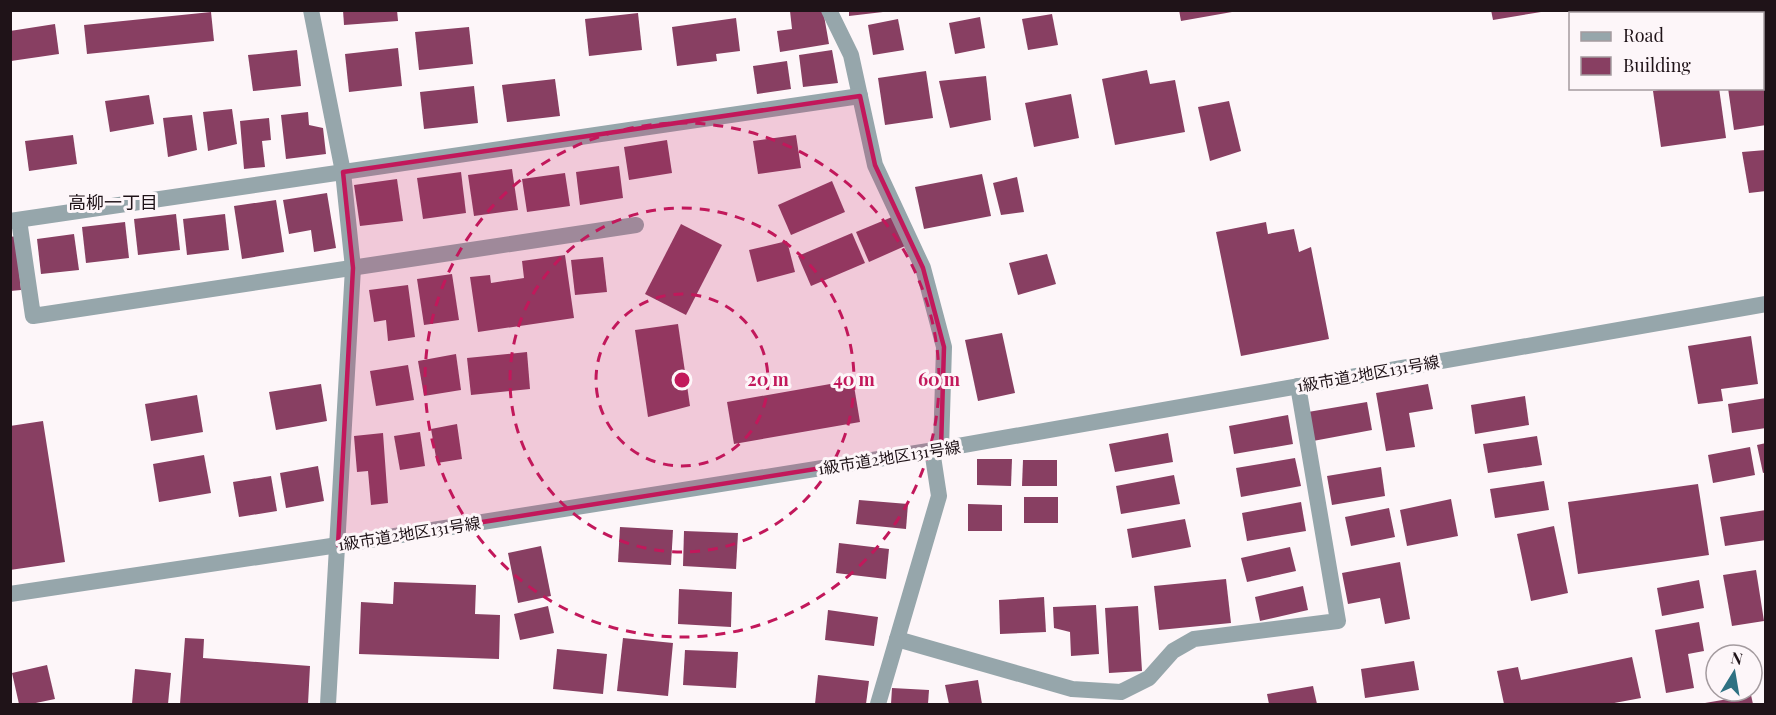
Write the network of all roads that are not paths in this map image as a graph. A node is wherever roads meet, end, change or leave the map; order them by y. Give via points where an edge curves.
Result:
1 (311, 10) edge
2 (829, 10) edge
3 (860, 96) junction
4 (343, 172) junction
5 (15, 221) edge
6 (636, 225) dead end
7 (353, 268) junction
8 (1766, 304) edge
9 (1298, 386) junction
10 (937, 449) junction
11 (338, 545) junction
12 (10, 594) edge
13 (897, 639) junction
14 (328, 705) edge
15 (878, 705) edge

1 - 4 street
2 - 3 street via 851,55
3 - 4 street
3 - 10 street via 875,165 923,268 944,347
4 - 5 street
4 - 7 street
5 - 7 street via 33,316
6 - 7 street
7 - 11 street
8 - 9 street, 1級市道2地区131号線
9 - 10 street, 1級市道2地区131号線
9 - 13 street via 1338,621 1194,639 1173,651 1149,678 1121,692 1072,689
10 - 11 street, 1級市道2地区131号線
10 - 13 street via 939,496
11 - 12 street, 1級市道2地区131号線
11 - 14 street
13 - 15 street

